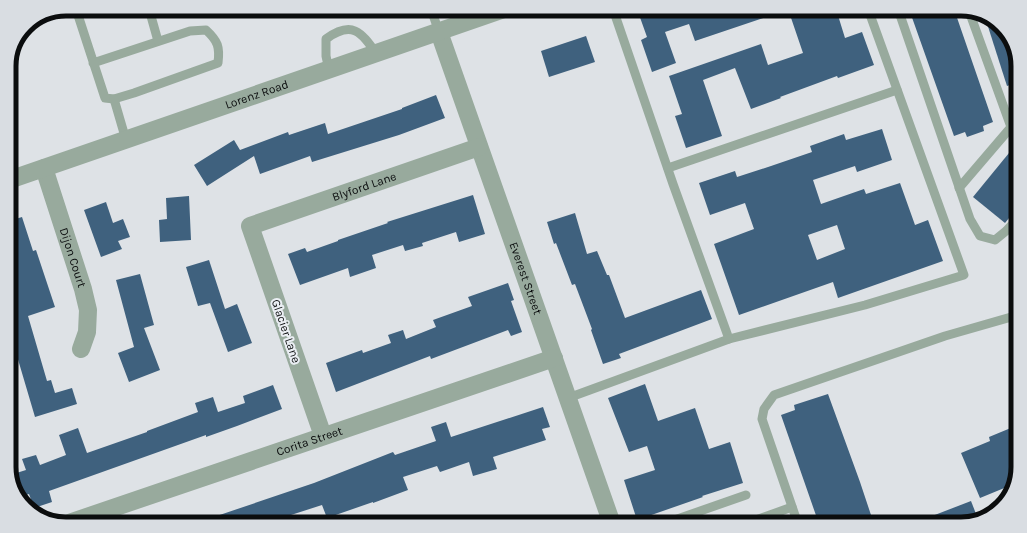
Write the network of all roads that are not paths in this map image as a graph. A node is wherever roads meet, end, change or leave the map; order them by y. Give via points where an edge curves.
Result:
1 (78, 16) edge
2 (151, 16) edge
3 (433, 16) edge
4 (484, 16) edge
5 (615, 16) edge
6 (871, 16) edge
7 (900, 16) edge
8 (970, 17) edge
9 (439, 32) junction
10 (158, 41) junction
11 (376, 53) junction
12 (93, 63) junction
13 (329, 70) junction
14 (897, 90) junction
15 (114, 99) junction
16 (1011, 127) joint
17 (126, 140) junction
18 (479, 147) junction
19 (44, 168) junction
20 (668, 168) junction
21 (16, 178) edge
22 (960, 188) junction
23 (250, 226) joint
24 (1011, 226) edge
25 (1011, 316) edge
26 (729, 339) junction
27 (81, 349) dead end
28 (554, 358) junction
29 (568, 398) junction
30 (323, 436) junction
31 (746, 495) dead end
32 (792, 507) junction
33 (86, 517) edge
34 (610, 517) edge
35 (683, 517) edge
36 (764, 517) edge
37 (796, 517) edge

1 - 12 lane
2 - 10 lane
3 - 9 lane
4 - 9 street, Lorenz Road
5 - 20 lane
6 - 14 lane
7 - 22 lane
8 - 16 lane
9 - 11 street, Lorenz Road
9 - 18 street, Everest Street
10 - 12 lane
10 - 15 lane via 190,31 206,30 215,38 220,51 218,63
11 - 13 street, Lorenz Road
11 - 13 lane via 363,35 351,29 336,32 326,39
12 - 15 lane via 105,98
13 - 17 street, Lorenz Road
14 - 20 lane
14 - 26 lane via 964,275 865,305
15 - 17 lane
16 - 22 lane
17 - 19 street, Lorenz Road
18 - 23 street, Blyford Lane
18 - 28 street, Everest Street
19 - 21 street, Lorenz Road
19 - 27 street, Dijon Court via 88,310 87,332
20 - 26 lane
22 - 24 lane via 970,219 980,236 995,240
23 - 30 street, Glacier Lane
25 - 32 lane via 774,394 764,409 762,419
26 - 29 lane
28 - 29 street, Everest Street
28 - 30 street, Corita Street
29 - 34 street, Everest Street
30 - 33 street, Corita Street
31 - 35 lane
32 - 36 lane
32 - 37 lane

